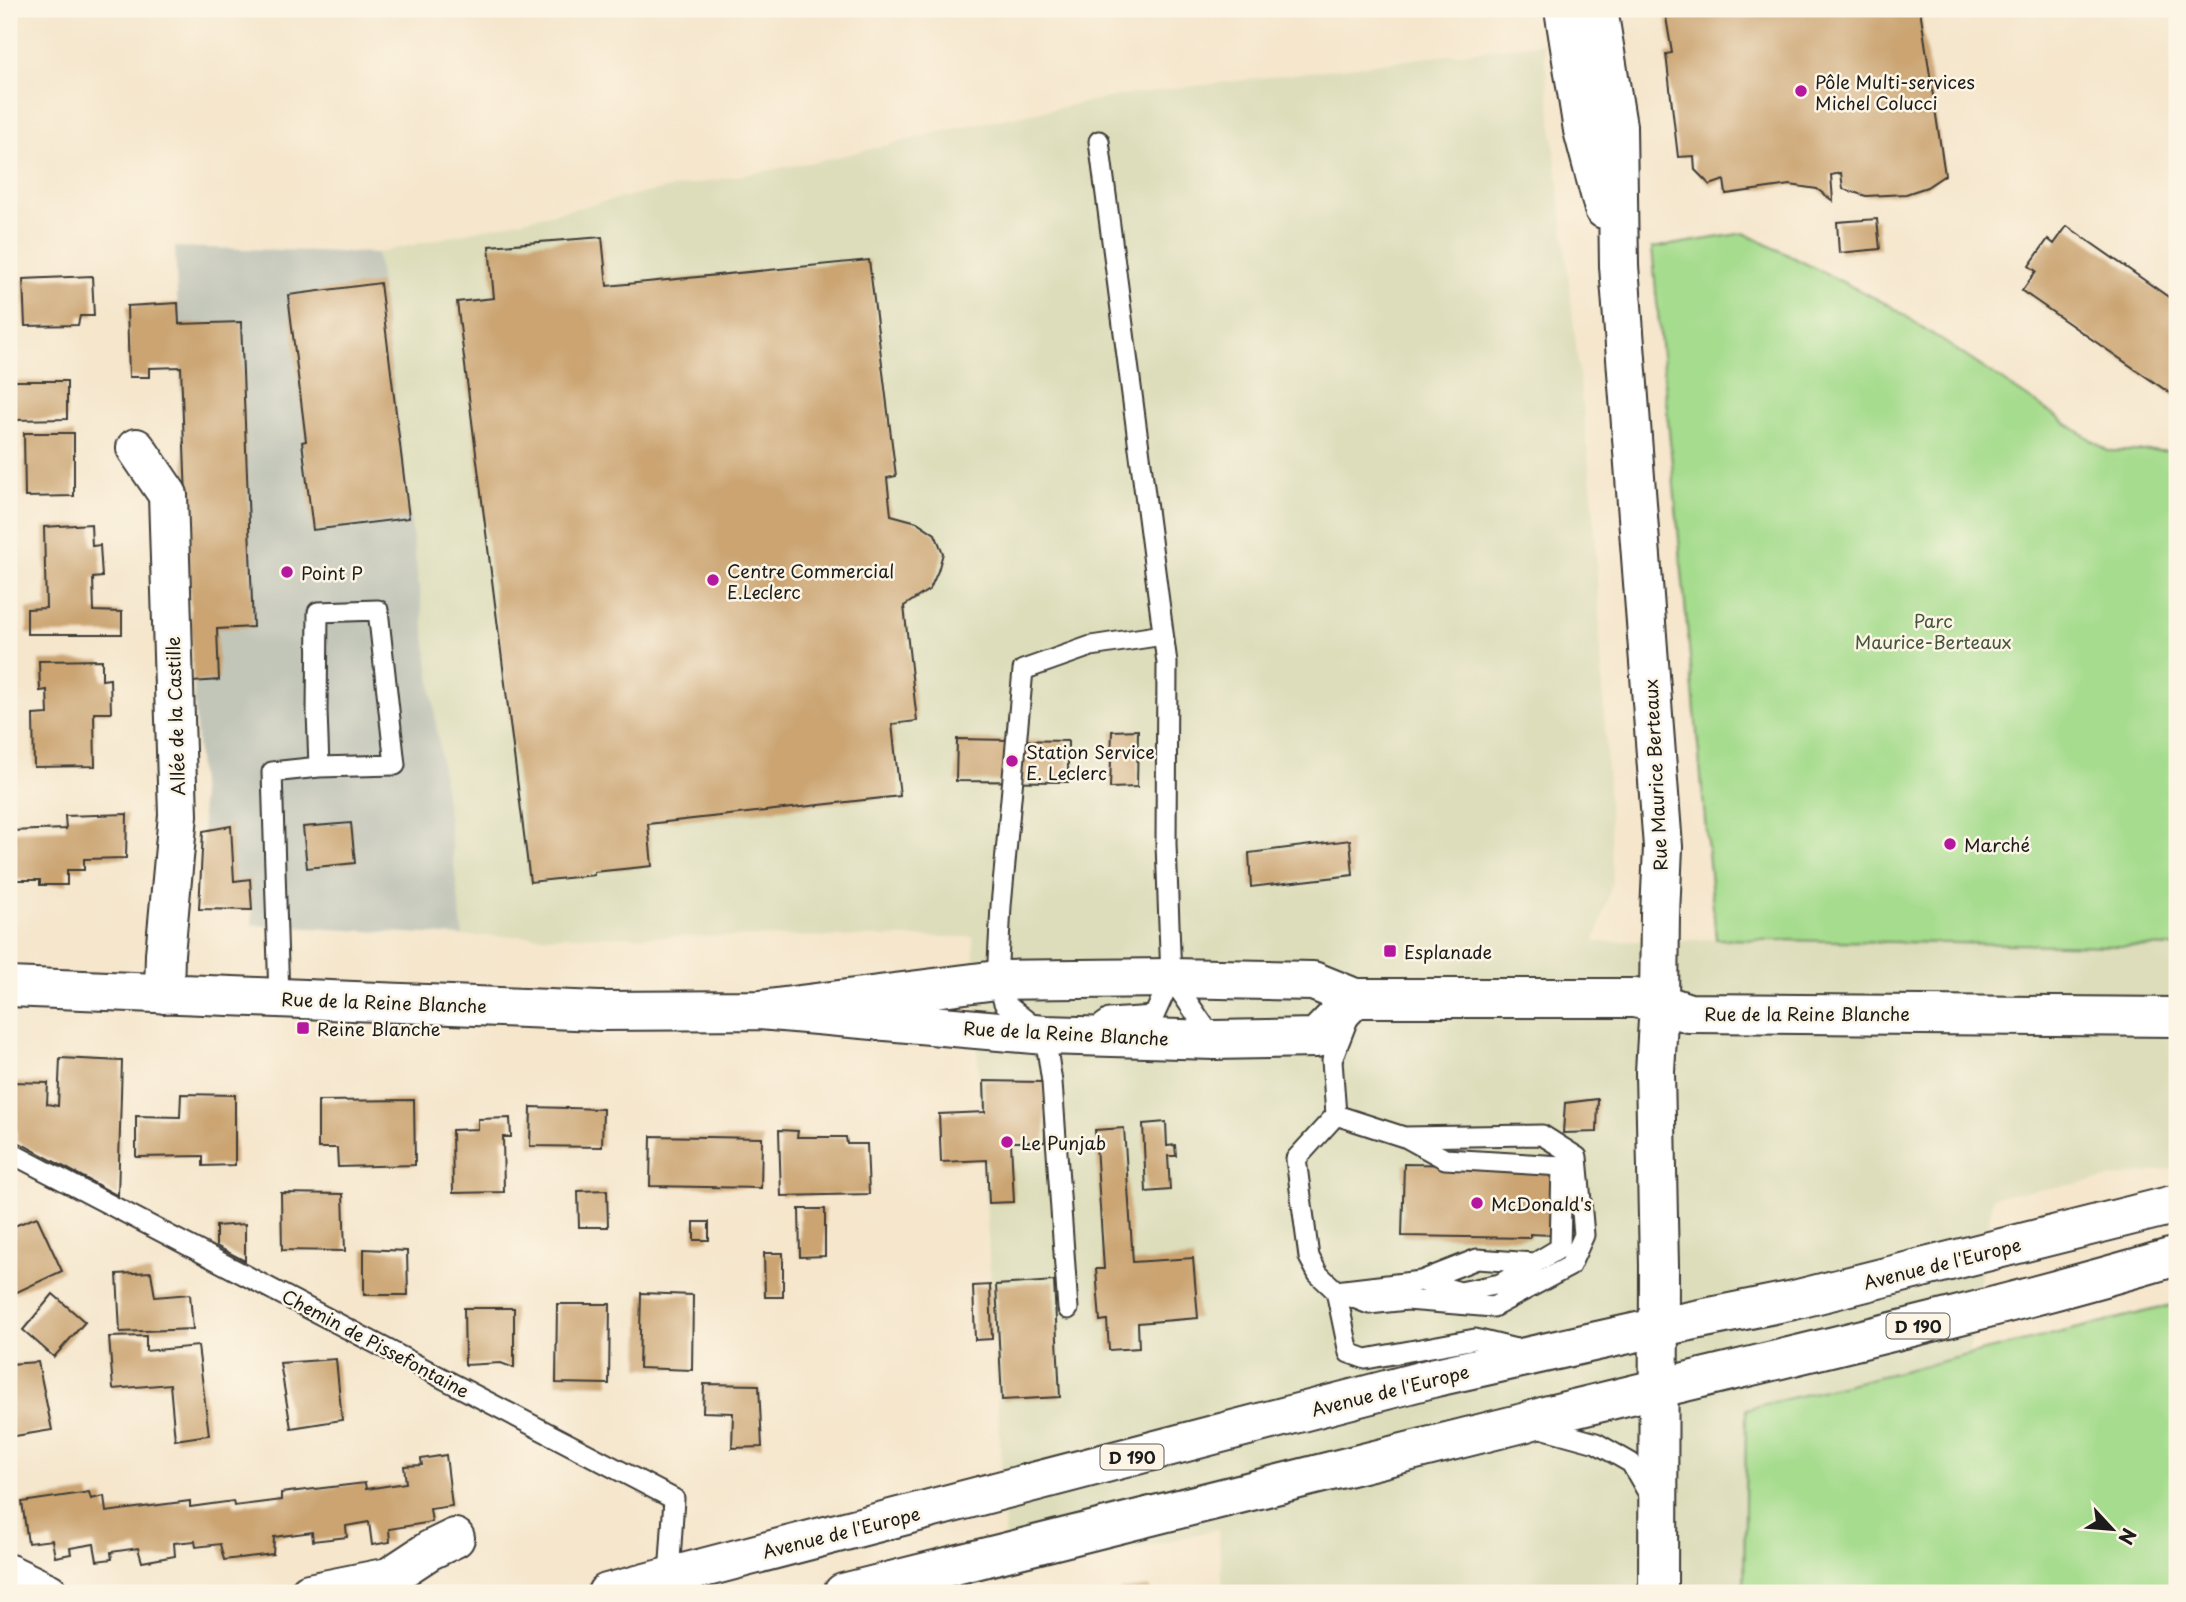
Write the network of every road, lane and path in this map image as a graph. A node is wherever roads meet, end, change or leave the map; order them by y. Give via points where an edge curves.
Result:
1 (1564, 9) edge
2 (1598, 9) edge
3 (1099, 141) dead end
4 (1619, 266) junction
5 (136, 448) dead end
6 (1163, 635) junction
7 (319, 767) junction
8 (1171, 978) junction
9 (997, 980) junction
10 (9, 987) edge
11 (164, 993) junction
12 (279, 998) junction
13 (1355, 998) junction
14 (1660, 1003) junction
15 (760, 1010) junction
16 (2177, 1017) edge
17 (1045, 1035) junction
18 (1086, 1035) junction
19 (1214, 1040) junction
20 (1336, 1115) junction
21 (1404, 1137) junction
22 (9, 1152) edge
23 (2177, 1204) edge
24 (2177, 1256) edge
25 (1534, 1263) junction
26 (1421, 1281) junction
27 (1336, 1292) junction
28 (1068, 1308) dead end
29 (1658, 1327) junction
30 (1538, 1354) junction
31 (1657, 1388) junction
32 (1523, 1423) junction
33 (1657, 1509) junction
34 (455, 1538) dead end
35 (9, 1574) edge
36 (669, 1576) junction
37 (49, 1593) edge
38 (309, 1593) edge
39 (607, 1593) edge
40 (843, 1593) edge
41 (1658, 1593) edge

1 - 4 street, Rue Maurice Berteaux via 1583,130
2 - 4 street, Rue Maurice Berteaux via 1617,126
3 - 6 lane
4 - 14 street, Rue Maurice Berteaux via 1663,846
5 - 11 street, Allée de la Castille via 168,495 178,815
6 - 8 lane
6 - 9 lane via 1091,646 1023,670
7 - 7 lane via 395,765 377,610 318,612
7 - 12 lane via 272,772
8 - 9 street, Rue de la Reine Blanche
8 - 13 street, Rue de la Reine Blanche via 1313,981
8 - 18 lane via 1154,1016 1109,1019
8 - 19 lane
9 - 15 street, Rue de la Reine Blanche
9 - 17 lane via 1004,1003
10 - 11 street, Rue de la Reine Blanche
11 - 12 street, Rue de la Reine Blanche
12 - 15 street, Rue de la Reine Blanche via 599,1011
13 - 14 street, Rue de la Reine Blanche via 1634,998
13 - 19 street, Rue de la Reine Blanche via 1316,1038
13 - 20 lane via 1332,1060
14 - 16 street, Rue de la Reine Blanche via 1689,1013
14 - 29 street, Rue Maurice Berteaux via 1655,1072
15 - 17 street, Rue de la Reine Blanche
17 - 18 street, Rue de la Reine Blanche
17 - 28 lane
18 - 19 street, Rue de la Reine Blanche
20 - 21 lane
20 - 27 lane via 1296,1159 1309,1257
21 - 25 lane via 1445,1158 1562,1166 1560,1248
21 - 27 lane via 1542,1135 1577,1157 1584,1235 1570,1266 1493,1307 1407,1300 1369,1304
22 - 36 lane, Chemin de Pissefontaine via 674,1499
23 - 29 street, Avenue de l'Europe / D 190 via 1794,1300
24 - 31 street, D 190 via 1960,1316
25 - 26 lane via 1476,1259
25 - 26 lane via 1500,1284 1460,1292
26 - 27 lane
27 - 30 lane via 1349,1353 1366,1359 1475,1339
29 - 30 street, Avenue de l'Europe / D 190
29 - 31 street, Rue Maurice Berteaux
30 - 36 street, Avenue de l'Europe / D 190
31 - 32 street, D 190
31 - 33 street, Rue Maurice Berteaux
32 - 33 lane via 1596,1443 1631,1463
32 - 40 street, D 190
33 - 41 street, Rue Maurice Berteaux
34 - 38 street via 389,1577
35 - 37 street
36 - 39 street, Avenue de l'Europe / D 190

